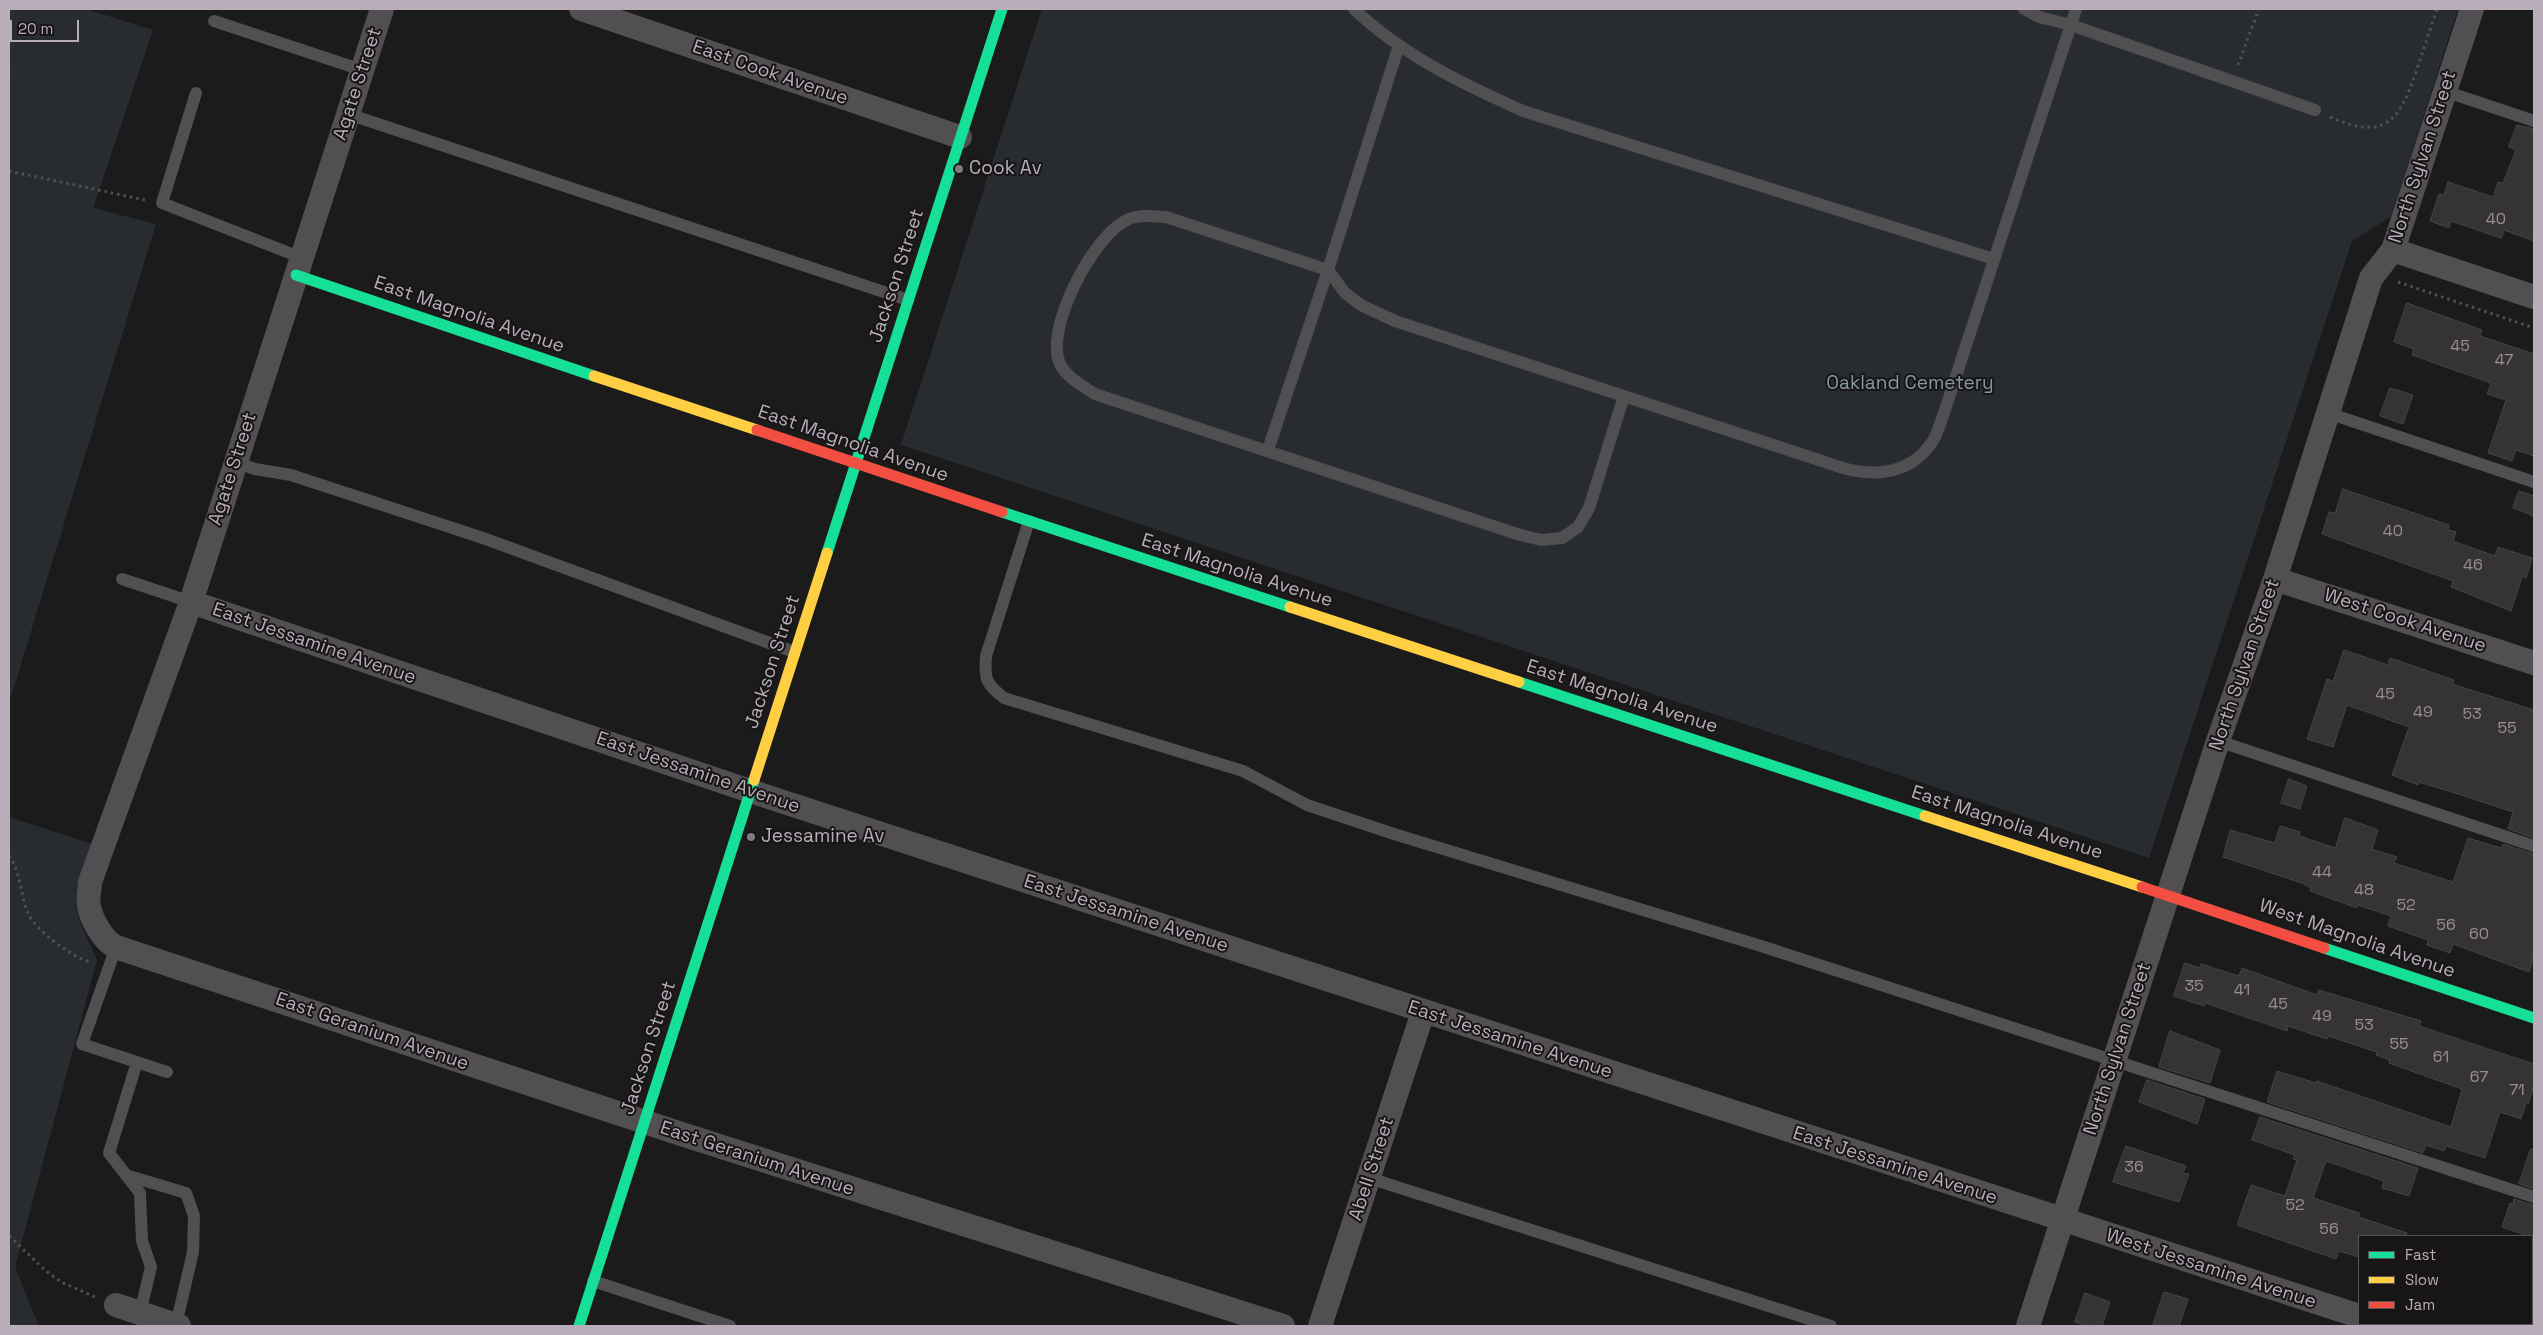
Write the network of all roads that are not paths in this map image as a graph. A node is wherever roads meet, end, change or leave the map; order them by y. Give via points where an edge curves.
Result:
1 (382, 9) edge
2 (580, 9) edge
3 (1002, 9) edge
4 (1354, 9) edge
5 (2024, 9) edge
6 (2076, 9) edge
7 (2472, 9) edge
8 (214, 21) dead end
9 (2071, 25) junction
10 (1399, 45) junction
11 (362, 70) junction
12 (2444, 91) junction
13 (196, 93) dead end
14 (2315, 110) road end
15 (348, 114) junction
16 (2534, 121) edge
17 (960, 137) junction
18 (2394, 250) junction
19 (1994, 259) junction
20 (299, 266) junction
21 (1328, 270) junction
22 (2534, 297) edge
23 (908, 300) junction
24 (1624, 396) junction
25 (2328, 413) junction
26 (1268, 450) junction
27 (236, 462) junction
28 (855, 463) junction
29 (2534, 482) edge
30 (1030, 522) junction
31 (122, 579) dead end
32 (2275, 579) junction
33 (191, 602) junction
34 (794, 652) junction
35 (2534, 663) edge
36 (2218, 741) junction
37 (750, 791) junction
38 (2534, 846) edge
39 (2168, 895) junction
40 (98, 928) joint
41 (116, 947) junction
42 (1423, 1012) junction
43 (2534, 1018) edge
44 (2114, 1061) junction
45 (137, 1062) junction
46 (166, 1072) dead end
47 (643, 1122) junction
48 (129, 1176) junction
49 (1369, 1178) junction
50 (2534, 1197) edge
51 (2062, 1221) junction
52 (593, 1281) junction
53 (116, 1305) road end
54 (140, 1313) junction
55 (2358, 1316) edge
56 (177, 1326) edge
57 (578, 1326) edge
58 (730, 1326) edge
59 (1283, 1326) edge
60 (1320, 1326) edge
61 (1831, 1326) edge
62 (2028, 1326) edge

1 - 11 street, Agate Street
2 - 17 street, East Cook Avenue
3 - 17 street, Jackson Street
4 - 10 lane
5 - 9 lane via 2039,17
6 - 9 lane
7 - 12 street, North Sylvan Street
8 - 11 lane
9 - 14 lane
9 - 19 lane
10 - 19 lane via 1472,87 1523,111
10 - 21 lane
11 - 15 street, Agate Street
12 - 16 lane
12 - 18 street, North Sylvan Street
13 - 20 lane via 162,204
15 - 20 street, Agate Street
15 - 23 lane
17 - 23 street, Jackson Street
18 - 22 street
18 - 25 street, North Sylvan Street via 2371,278
19 - 24 lane via 1944,413 1930,445 1909,466 1878,474 1848,471
20 - 27 street, Agate Street
20 - 28 street, East Magnolia Avenue
21 - 24 lane via 1345,293 1361,305 1395,321
21 - 26 lane
21 - 26 lane via 1166,217 1142,216 1125,221 1094,250 1083,266 1058,332 1056,350 1061,366 1073,380 1095,394
23 - 28 street, Jackson Street
24 - 26 lane via 1589,508 1578,527 1562,538 1540,540 1516,534
25 - 29 lane
25 - 32 street, North Sylvan Street
27 - 33 street, Agate Street
27 - 34 lane via 256,469 291,474 483,538
28 - 30 street, East Magnolia Avenue
28 - 34 street, Jackson Street
30 - 39 street, East Magnolia Avenue
30 - 44 lane via 986,656 984,674 989,686 1004,698 1243,771 1307,805 1394,834 1761,946
31 - 33 lane
32 - 35 street, West Cook Avenue
32 - 36 street, North Sylvan Street
33 - 37 street, East Jessamine Avenue
33 - 40 street, Agate Street via 90,882 88,906
34 - 37 street, Jackson Street
36 - 38 lane
36 - 39 street, North Sylvan Street
37 - 42 street, East Jessamine Avenue
37 - 47 street, Jackson Street
39 - 43 street, West Magnolia Avenue
39 - 44 street, North Sylvan Street
40 - 41 street, East Geranium Avenue via 110,945
41 - 45 lane via 82,1044
41 - 47 street, East Geranium Avenue
42 - 49 street, Abell Street
42 - 51 street, East Jessamine Avenue
44 - 50 lane
44 - 51 street, North Sylvan Street
45 - 46 lane
45 - 48 lane via 109,1153
47 - 52 street, Jackson Street
47 - 59 street, East Geranium Avenue
48 - 54 lane via 140,1193 142,1241 151,1267
48 - 56 lane via 186,1193 194,1216 193,1252
49 - 60 street, Abell Street
49 - 61 lane
51 - 55 street, West Jessamine Avenue
51 - 62 street, North Sylvan Street
52 - 57 street, Jackson Street
52 - 58 lane
53 - 54 street
54 - 56 street

